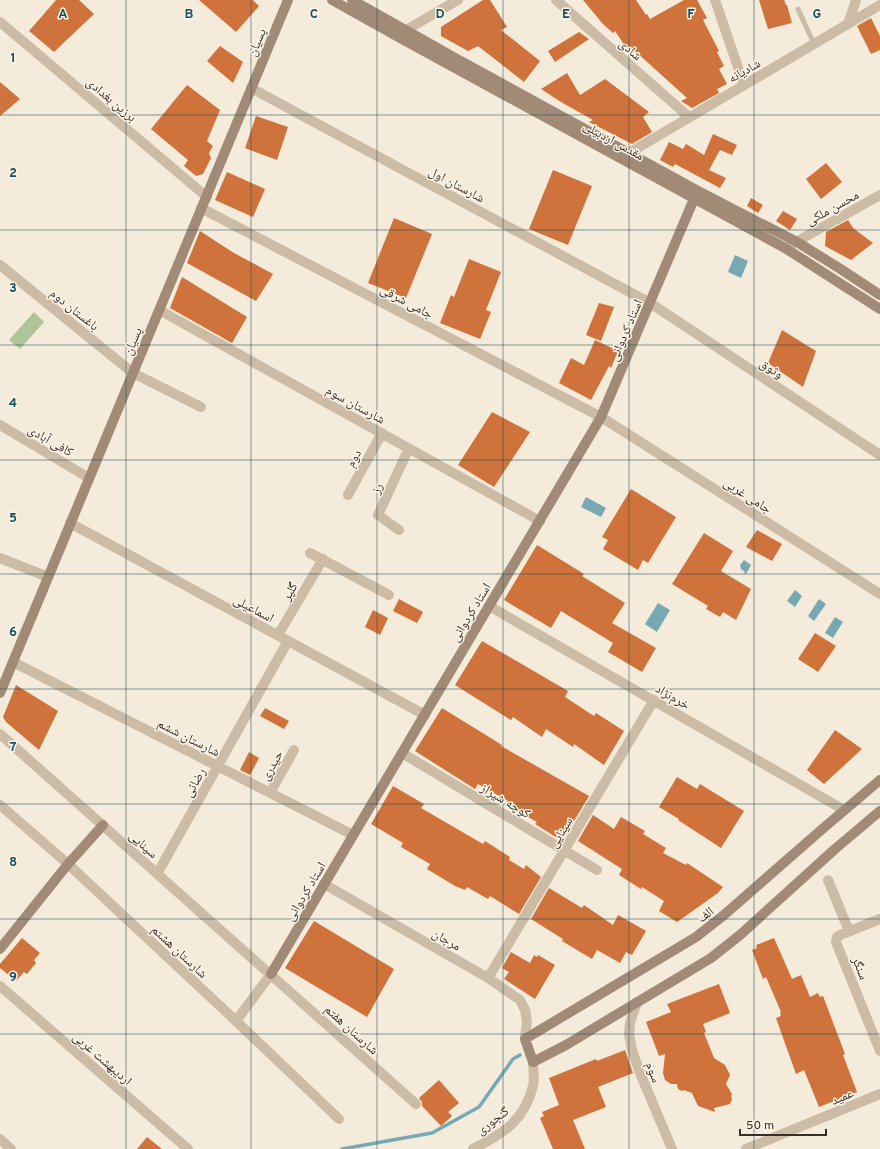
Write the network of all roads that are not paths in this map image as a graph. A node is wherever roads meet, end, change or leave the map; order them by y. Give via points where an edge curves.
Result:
1 (288, 0) edge
2 (332, 0) edge
3 (352, 0) edge
4 (458, 0) edge
5 (556, 0) edge
6 (715, 0) edge
7 (856, 0) edge
8 (880, 5) edge
9 (798, 9) dead end
10 (0, 22) edge
11 (848, 24) junction
12 (406, 30) junction
13 (400, 38) junction
14 (814, 44) junction
15 (744, 85) junction
16 (251, 88) junction
17 (689, 117) junction
18 (626, 156) junction
19 (696, 195) junction
20 (880, 195) edge
21 (206, 197) junction
22 (202, 208) junction
23 (796, 242) junction
24 (785, 248) junction
25 (0, 265) edge
26 (880, 295) edge
27 (650, 303) junction
28 (880, 309) edge
29 (159, 310) junction
30 (133, 373) junction
31 (201, 407) dead end
32 (601, 417) junction
33 (0, 425) edge
34 (382, 433) junction
35 (409, 448) junction
36 (880, 455) edge
37 (89, 478) junction
38 (348, 495) dead end
39 (540, 521) junction
40 (70, 523) junction
41 (400, 530) dead end
42 (310, 553) dead end
43 (0, 558) edge
44 (323, 559) junction
45 (48, 577) junction
46 (880, 594) edge
47 (389, 595) dead end
48 (489, 606) junction
49 (278, 635) junction
50 (288, 641) junction
51 (13, 662) junction
52 (0, 693) edge
53 (654, 700) junction
54 (425, 715) junction
55 (0, 734) edge
56 (294, 750) dead end
57 (402, 753) junction
58 (218, 766) junction
59 (880, 780) edge
60 (270, 793) junction
61 (0, 805) edge
62 (844, 810) junction
63 (880, 811) edge
64 (103, 825) junction
65 (353, 835) junction
66 (565, 850) junction
67 (68, 864) junction
68 (597, 870) dead end
69 (157, 874) junction
70 (828, 880) dead end
71 (324, 884) junction
72 (880, 919) edge
73 (849, 931) junction
74 (0, 950) edge
75 (270, 974) junction
76 (488, 978) junction
77 (0, 986) edge
78 (637, 1002) junction
79 (236, 1021) junction
80 (525, 1039) junction
81 (880, 1051) edge
82 (533, 1062) junction
83 (880, 1094) edge
84 (416, 1104) dead end
85 (339, 1119) dead end
86 (0, 1139) edge
87 (11, 1149) edge
88 (188, 1149) edge
89 (473, 1149) edge
90 (672, 1149) edge
91 (746, 1149) edge

1 - 16 main road, پسیان
2 - 13 main road, مقدس اردبیلی
3 - 12 main road, مقدس اردبیلی
4 - 12 street
5 - 17 street, شادی
6 - 15 street
7 - 11 street
8 - 11 street, شادیانه
9 - 14 lane
10 - 21 street, برزین بغدادی
11 - 14 street, شادیانه
12 - 13 main road
12 - 18 main road, مقدس اردبیلی
13 - 18 main road, مقدس اردبیلی
14 - 15 street, شادیانه
15 - 17 street, شادیانه
16 - 21 main road, پسیان
16 - 27 street, شارستان اول
17 - 18 street, شادیانه
18 - 19 main road, مقدس اردبیلی
19 - 23 main road, مقدس اردبیلی
19 - 24 main road, مقدس اردبیلی
19 - 27 main road, استاد کردوانی
20 - 23 street, محسن ملکی
21 - 22 main road, پسیان
22 - 29 main road, پسیان
22 - 32 street, جامی شرقی
23 - 24 street, محسن ملکی
23 - 26 main road, مقدس اردبیلی
24 - 28 main road, مقدس اردبیلی
25 - 30 street, باغستان دوم
27 - 32 main road, استاد کردوانی
27 - 36 street, وثوق
29 - 30 main road, پسیان
29 - 34 street, شارستان سوم
30 - 31 street, باغستان دوم
30 - 37 main road, پسیان
32 - 39 main road, استاد کردوانی
32 - 46 street, جامی غربی
33 - 37 street, کافی آبادی
34 - 35 street, شارستان سوم
34 - 38 street, دوم
35 - 39 street, شارستان سوم
35 - 41 street, رز via 378,515
37 - 40 main road, پسیان
39 - 48 main road, استاد کردوانی
40 - 45 main road, پسیان
40 - 49 street, اسماعیلی
42 - 44 street
43 - 45 street
44 - 47 street
44 - 49 street, گلپر
45 - 51 main road, پسیان
48 - 53 street, خرم‌نژاد
48 - 54 main road, استاد کردوانی
49 - 50 street, اسماعیلی
50 - 54 street, اسماعیلی
50 - 58 street, رضائی
51 - 52 main road, پسیان
51 - 58 street, شارستان ششم
53 - 62 street, خرم‌نژاد
53 - 66 street, سینایی
54 - 57 main road, استاد کردوانی
55 - 64 street, سینایی
56 - 60 street, حیدری
57 - 65 main road, استاد کردوانی
57 - 66 street, کوچه شیراز
58 - 60 street, شارستان ششم
58 - 69 street, رضائی
59 - 62 main road, الف
60 - 65 street, شارستان ششم
61 - 67 street, شارستان هشتم
62 - 80 main road, الف via 696,937
63 - 78 main road via 711,958
64 - 67 main road
64 - 69 street, سینایی
65 - 71 main road, استاد کردوانی
66 - 68 street, کوچه شیراز
66 - 76 street, سینایی
67 - 74 main road
67 - 79 street, شارستان هشتم
69 - 75 street, سینایی
70 - 73 street
71 - 75 main road, استاد کردوانی
71 - 76 street, مرجان
72 - 73 street, سنگر
73 - 81 street, سنگر via 837,937 836,942
75 - 79 street, استاد کردوانی
75 - 84 street, شارستان هفتم
76 - 80 street, مرجان via 520,1000 526,1010
77 - 88 street, اردیبهشت غربی
78 - 82 main road
78 - 90 street, سوم via 630,1023 632,1050
79 - 85 street, شارستان هشتم
80 - 82 main road
82 - 89 street, گنجوری via 533,1085 526,1105 516,1121 497,1136
83 - 91 street, عمید
86 - 87 street

